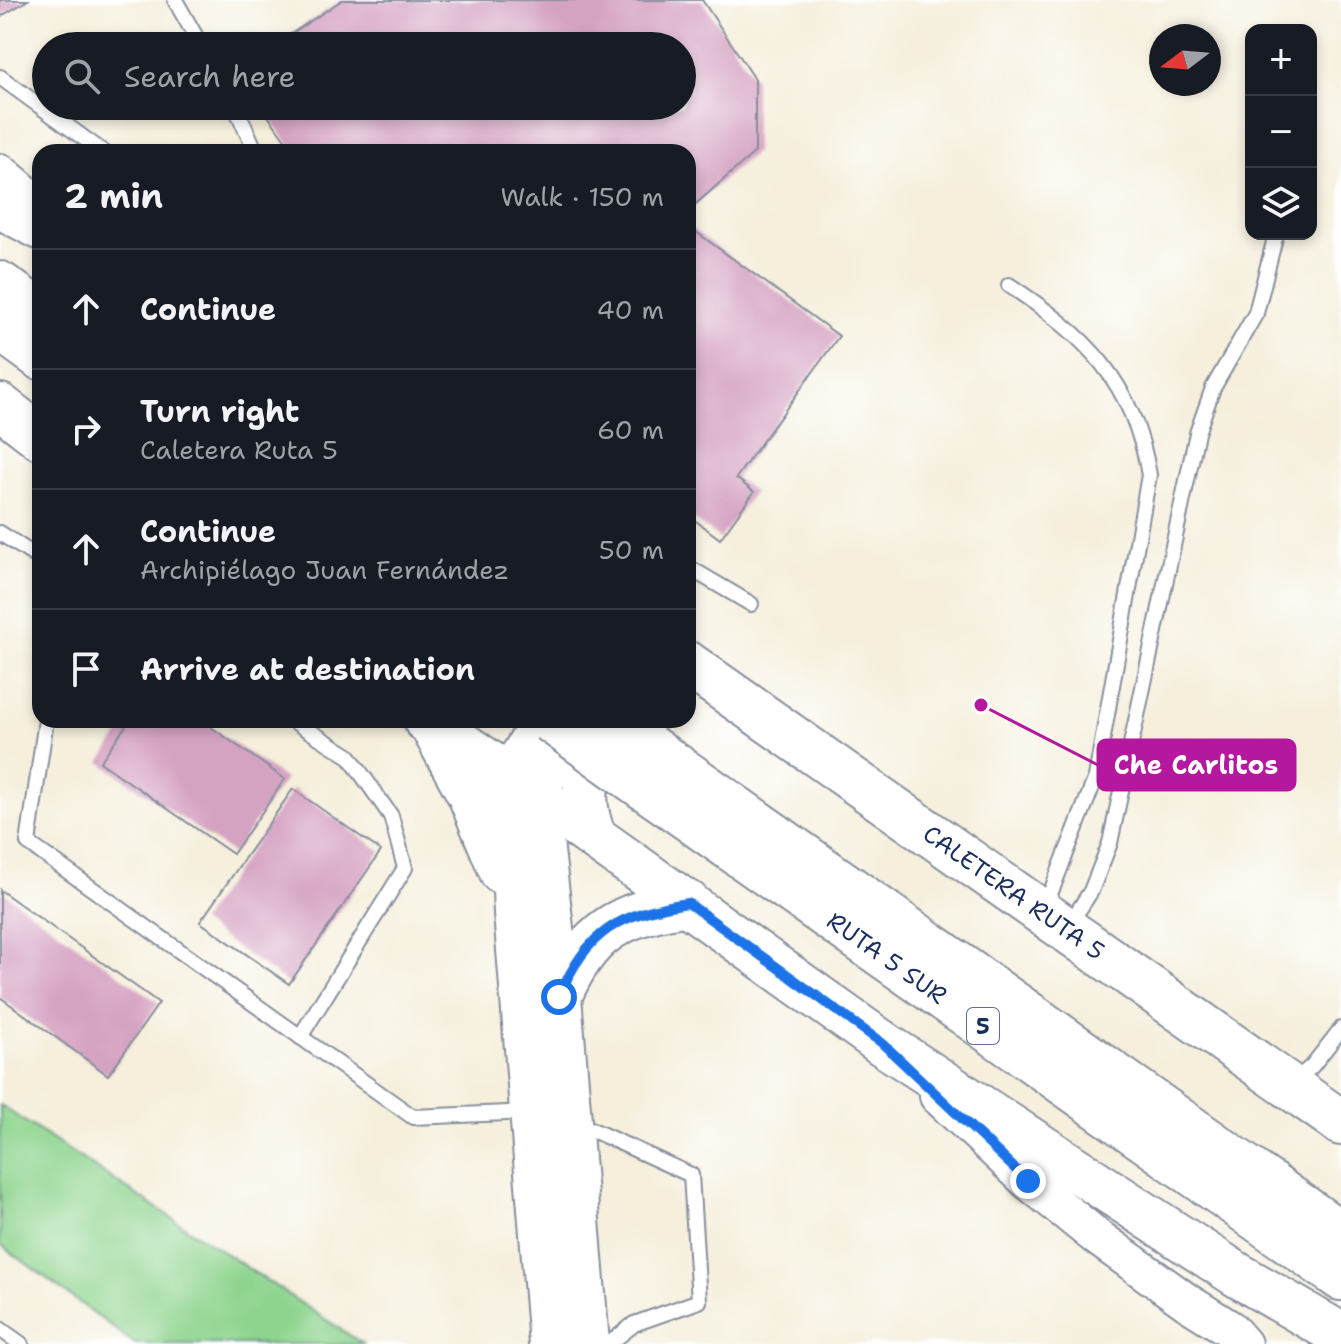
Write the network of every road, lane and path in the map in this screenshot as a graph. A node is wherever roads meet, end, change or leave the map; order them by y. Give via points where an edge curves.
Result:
1 (175, 0) edge
2 (193, 32) edge
3 (0, 77) edge
4 (32, 100) edge
5 (59, 120) edge
6 (241, 120) edge
7 (92, 144) edge
8 (252, 144) edge
9 (0, 172) edge
10 (32, 199) edge
11 (0, 206) edge
12 (32, 223) edge
13 (1275, 240) edge
14 (0, 284) edge
15 (1009, 285) dead end
16 (32, 306) edge
17 (0, 328) edge
18 (32, 351) edge
19 (0, 406) edge
20 (32, 431) edge
21 (0, 533) edge
22 (32, 554) edge
23 (696, 572) edge
24 (751, 604) dead end
25 (696, 670) edge
26 (45, 728) edge
27 (305, 728) edge
28 (432, 728) edge
29 (438, 728) edge
30 (545, 728) edge
31 (575, 728) edge
32 (580, 728) edge
33 (625, 739) edge
34 (525, 787) junction
35 (594, 837) junction
36 (688, 903) junction
37 (516, 913) junction
38 (1054, 922) junction
39 (559, 997) junction
40 (1341, 1029) edge
41 (300, 1037) junction
42 (882, 1043) junction
43 (1289, 1086) junction
44 (551, 1115) junction
45 (1340, 1122) edge
46 (1341, 1234) edge
47 (1341, 1278) edge
48 (0, 1329) edge
49 (1341, 1335) edge
50 (21, 1344) edge
51 (551, 1344) edge
52 (587, 1344) edge
53 (609, 1344) edge
54 (1243, 1344) edge

1 - 2 lane
3 - 4 lane
5 - 7 lane
6 - 8 lane
9 - 10 street
11 - 12 main road
13 - 38 lane via 1256,313 1213,388 1197,433 1110,843 1091,891
14 - 16 main road
15 - 38 lane via 1104,363 1135,416 1149,475 1096,777
17 - 18 main road
19 - 20 main road
21 - 22 lane
23 - 24 lane
25 - 38 main road, CALETERA RUTA 5
26 - 41 lane via 28,843
27 - 41 lane via 349,756 391,816 405,868
28 - 37 main road via 483,823
29 - 34 main road
30 - 34 main road
31 - 34 main road via 542,780
32 - 33 main road, RUTA 5 SUR / 5, bridge
33 - 35 main road via 595,754 585,784
33 - 46 main road, RUTA 5 SUR / 5
33 - 47 main road, RUTA 5 SUR / 5
34 - 35 main road
34 - 37 main road
34 - 39 main road via 542,851
35 - 36 main road
36 - 39 main road via 631,915 609,927 569,973
36 - 42 main road
37 - 44 main road
38 - 43 main road, CALETERA RUTA 5
39 - 44 main road
40 - 43 lane
41 - 44 lane via 413,1117
42 - 49 main road via 1223,1266
42 - 54 street via 1028,1181 1097,1237 1230,1329
43 - 45 main road, CALETERA RUTA 5
44 - 51 main road
44 - 52 main road
44 - 53 lane via 691,1175 699,1301 634,1324
48 - 50 lane

